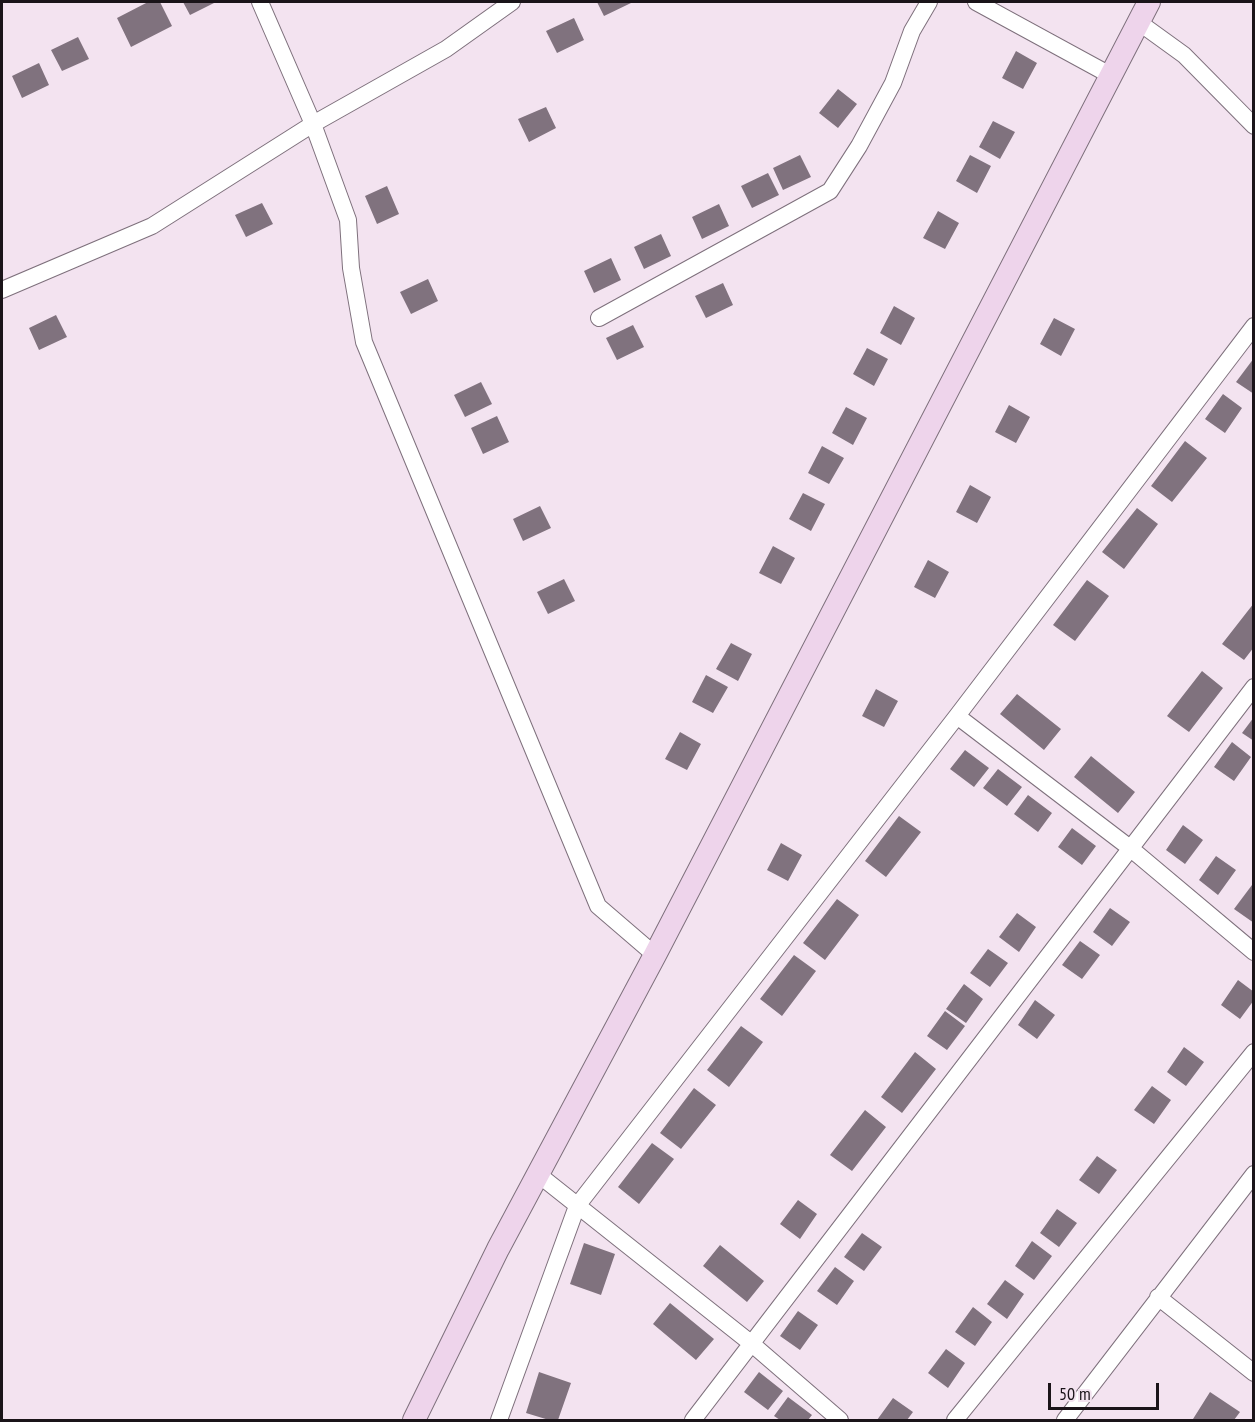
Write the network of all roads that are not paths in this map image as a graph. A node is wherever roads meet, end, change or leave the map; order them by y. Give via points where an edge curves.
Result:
1 (260, 2) edge
2 (512, 2) edge
3 (929, 2) edge
4 (976, 2) edge
5 (1149, 2) edge
6 (1137, 21) junction
7 (1110, 75) junction
8 (313, 124) junction
9 (1254, 126) edge
10 (2, 291) edge
11 (599, 318) dead end
12 (1254, 326) edge
13 (1254, 687) edge
14 (957, 716) junction
15 (1130, 848) junction
16 (1254, 952) edge
17 (655, 955) junction
18 (1254, 1052) edge
19 (1254, 1174) edge
20 (539, 1175) junction
21 (577, 1206) junction
22 (1158, 1297) junction
23 (752, 1344) junction
24 (1254, 1373) edge
25 (414, 1420) edge
26 (499, 1420) edge
27 (693, 1420) edge
28 (840, 1420) edge
29 (955, 1420) edge
30 (1065, 1420) edge

1 - 8 street
2 - 8 street via 446,49
3 - 11 street via 912,31 893,83 830,191
4 - 7 street
5 - 6 main road
6 - 7 main road
6 - 9 street via 1184,55
7 - 17 main road
8 - 10 street via 152,226
8 - 17 street via 348,220 351,268 364,342 598,906
12 - 14 street
13 - 15 street
14 - 15 street
14 - 21 street
15 - 16 street
15 - 23 street
17 - 20 main road
18 - 29 street
19 - 22 street
20 - 21 street
20 - 25 main road
21 - 23 street
21 - 26 street
22 - 24 street
22 - 30 street
23 - 27 street
23 - 28 street

